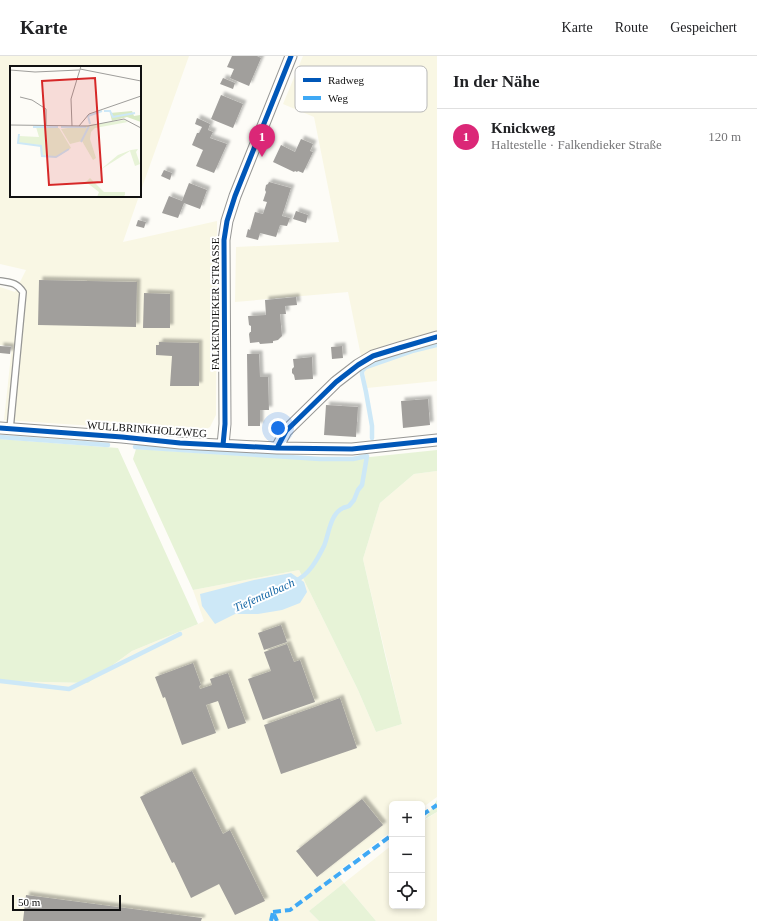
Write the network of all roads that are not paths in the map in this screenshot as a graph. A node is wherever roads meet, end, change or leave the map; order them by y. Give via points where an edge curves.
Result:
1 (291, 56) edge
2 (0, 281) edge
3 (437, 337) edge
4 (5, 429) edge
5 (437, 440) edge
6 (224, 445) junction
7 (277, 448) junction

1 - 6 street, FALKENDIEKER STRASSE via 227,221 224,240
2 - 4 lane via 19,286 23,292
3 - 7 street via 373,356 358,365 336,382 286,431
4 - 6 street, WULLBRINKHOLZWEG
5 - 7 street, WULLBRINKHOLZWEG via 352,449
6 - 7 street, WULLBRINKHOLZWEG

